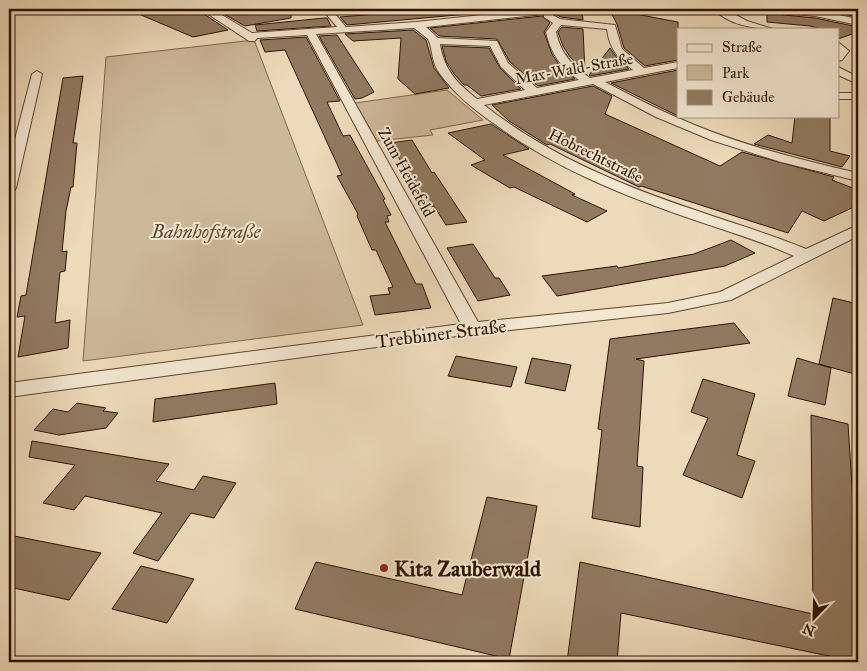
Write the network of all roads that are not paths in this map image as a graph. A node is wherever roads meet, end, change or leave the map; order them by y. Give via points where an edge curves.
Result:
1 (326, 9) edge
2 (560, 9) edge
3 (758, 9) edge
4 (774, 9) edge
5 (208, 10) edge
6 (721, 10) edge
7 (541, 11) junction
8 (558, 22) junction
9 (858, 22) edge
10 (416, 25) junction
11 (762, 28) edge
12 (344, 30) junction
13 (310, 32) junction
14 (434, 41) junction
15 (677, 65) edge
16 (840, 71) edge
17 (642, 72) junction
18 (37, 74) dead end
19 (592, 81) junction
20 (858, 81) edge
21 (534, 91) junction
22 (840, 96) edge
23 (858, 96) edge
24 (475, 104) junction
25 (858, 177) edge
26 (9, 188) edge
27 (858, 230) edge
28 (806, 256) junction
29 (472, 328) junction
30 (9, 390) edge

1 - 12 street
2 - 7 street
3 - 6 street
4 - 9 street
5 - 13 street via 251,37
6 - 11 street
7 - 8 street
7 - 10 street
8 - 17 street via 612,28 612,43 623,58
8 - 19 street via 551,32 554,49 569,67
10 - 12 street
10 - 14 street
12 - 13 street
13 - 29 street, Zum Heidefeld
14 - 21 street via 494,43 504,65
14 - 24 street, Hobrechtstraße via 437,60 447,76
15 - 17 street, Max-Wald-Straße
16 - 20 street
17 - 19 street, Max-Wald-Straße
18 - 26 street
19 - 21 street, Max-Wald-Straße
19 - 25 street via 702,132 790,161
21 - 24 street, Max-Wald-Straße
22 - 23 street
24 - 28 street, Hobrechtstraße via 552,155 594,175 640,195 775,241
27 - 28 street, Trebbiner Straße
28 - 29 street, Trebbiner Straße via 725,296 668,308
29 - 30 street, Trebbiner Straße

